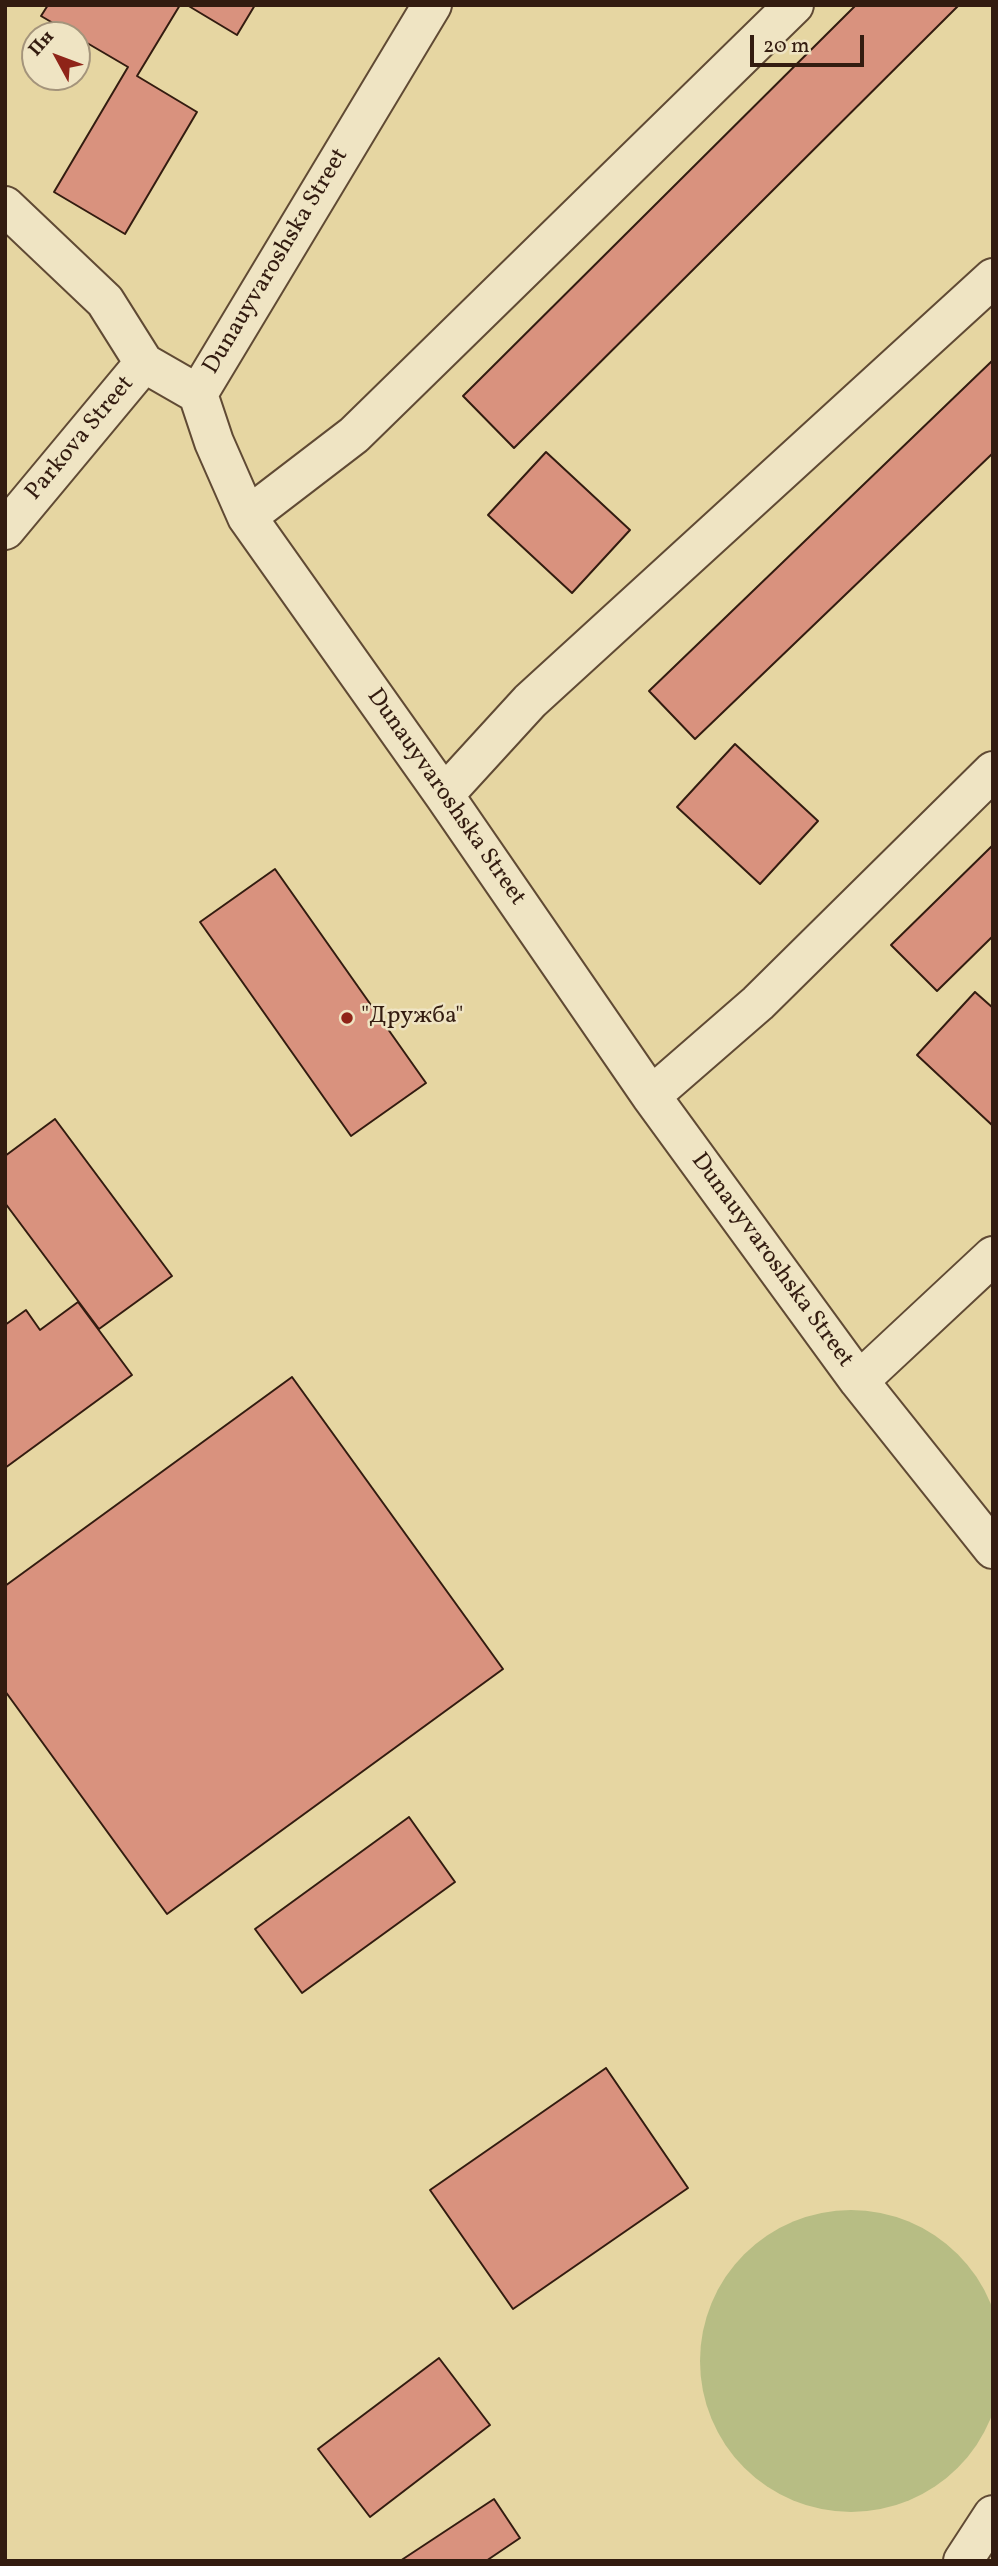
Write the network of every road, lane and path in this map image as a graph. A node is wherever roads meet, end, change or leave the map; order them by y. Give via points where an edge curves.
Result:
1 (432, 5) edge
2 (794, 5) edge
3 (5, 206) edge
4 (993, 278) edge
5 (144, 363) junction
6 (198, 394) junction
7 (247, 517) junction
8 (5, 530) edge
9 (993, 771) edge
10 (444, 795) junction
11 (651, 1096) junction
12 (993, 1256) edge
13 (859, 1381) junction
14 (993, 1549) edge
15 (993, 2515) edge
16 (963, 2561) edge

1 - 6 street, Dunauyvaroshska Street
2 - 7 street via 354,435
3 - 5 street via 105,301
4 - 10 street via 530,701
5 - 6 street, Parkova Street
5 - 8 street, Parkova Street
6 - 7 street, Dunauyvaroshska Street
7 - 10 street, Dunauyvaroshska Street
9 - 11 street via 758,1003
10 - 11 street, Dunauyvaroshska Street
11 - 13 street, Dunauyvaroshska Street
12 - 13 street
13 - 14 street, Dunauyvaroshska Street
15 - 16 street

